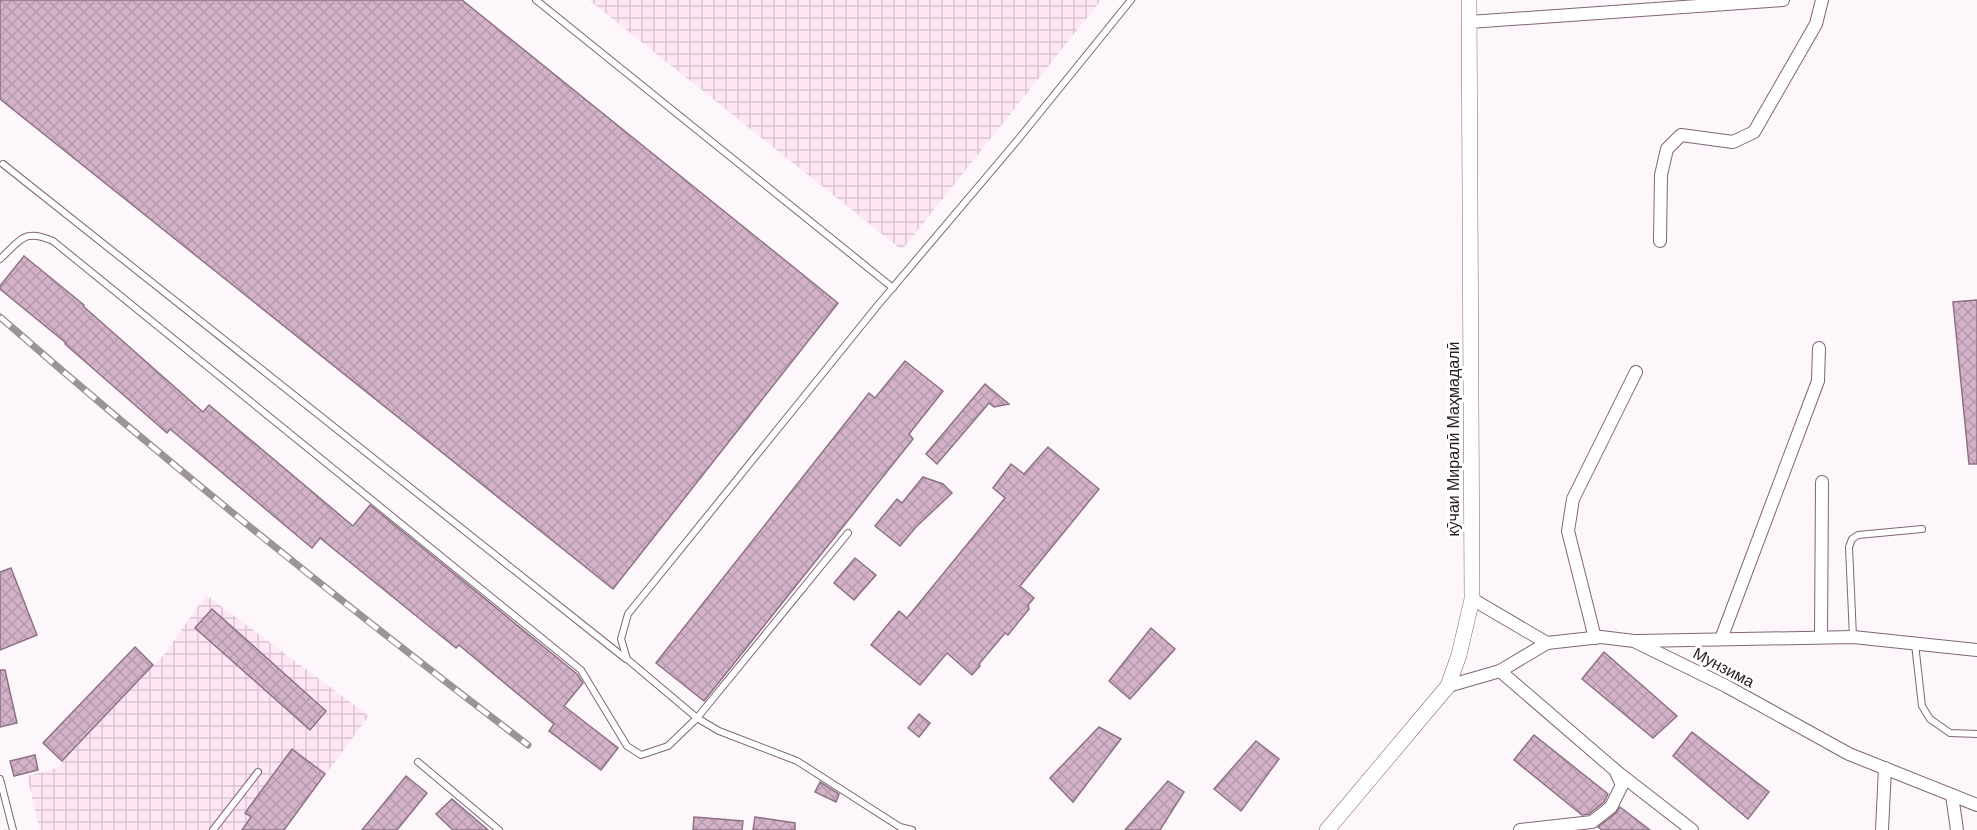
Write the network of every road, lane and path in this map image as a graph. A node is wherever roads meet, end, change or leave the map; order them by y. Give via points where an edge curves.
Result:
1 (536, 0) edge
2 (1131, 0) edge
3 (1469, 0) edge
4 (1783, 0) edge
5 (1822, 0) edge
6 (1469, 22) junction
7 (3, 164) dead end
8 (1660, 241) dead end
9 (0, 259) edge
10 (893, 288) junction
11 (1820, 348) dead end
12 (1636, 372) dead end
13 (1822, 482) dead end
14 (1922, 529) dead end
15 (848, 532) dead end
16 (1472, 599) junction
17 (1821, 637) junction
18 (1853, 637) junction
19 (1595, 638) junction
20 (1721, 639) junction
21 (1634, 641) junction
22 (1547, 643) junction
23 (1915, 643) junction
24 (1977, 650) edge
25 (627, 659) junction
26 (1500, 671) junction
27 (1448, 686) junction
28 (697, 718) junction
29 (1977, 734) edge
30 (418, 762) dead end
31 (1885, 768) junction
32 (1615, 770) junction
33 (258, 772) dead end
34 (0, 779) edge
35 (1952, 795) junction
36 (1977, 805) edge
37 (13, 830) edge
38 (213, 830) edge
39 (499, 830) edge
40 (912, 830) edge
41 (1327, 830) edge
42 (1520, 830) edge
43 (1692, 830) edge
44 (1882, 830) edge
45 (1957, 830) edge

1 - 10 lane
2 - 10 lane
3 - 6 street, кӯчаи Миралӣ Маҳмадалӣ
4 - 6 street
5 - 8 street via 1816,24 1754,132 1733,142 1681,135 1667,149 1661,176
6 - 16 street, кӯчаи Миралӣ Маҳмадалӣ
7 - 25 lane
9 - 28 lane via 25,236 37,234 53,241 580,670 632,750 641,755 668,746
10 - 25 lane via 628,614 621,639
11 - 20 street via 1818,381
12 - 19 street via 1573,499 1568,531
13 - 17 street
14 - 18 lane via 1858,534 1852,539 1849,547
15 - 28 lane
16 - 22 street
16 - 27 street, кӯчаи Миралӣ Маҳмадалӣ
17 - 18 street
17 - 20 street
18 - 23 street
19 - 21 street, Мунзима
19 - 22 street, Мунзима
20 - 21 street
21 - 31 street, Мунзима via 1849,754
22 - 26 street, Мунзима
23 - 24 street
23 - 29 lane via 1922,706 1930,719 1950,732
25 - 28 lane
26 - 27 street, Мунзима
26 - 32 street
27 - 41 street, кӯчаи Миралӣ Маҳмадалӣ
28 - 40 lane via 719,731 797,761 900,827
30 - 39 lane
31 - 35 street, Мунзима
31 - 44 street
32 - 42 street via 1622,785 1611,807 1592,822
32 - 43 street
33 - 38 lane
34 - 37 lane
35 - 36 street, Мунзима
35 - 45 street

